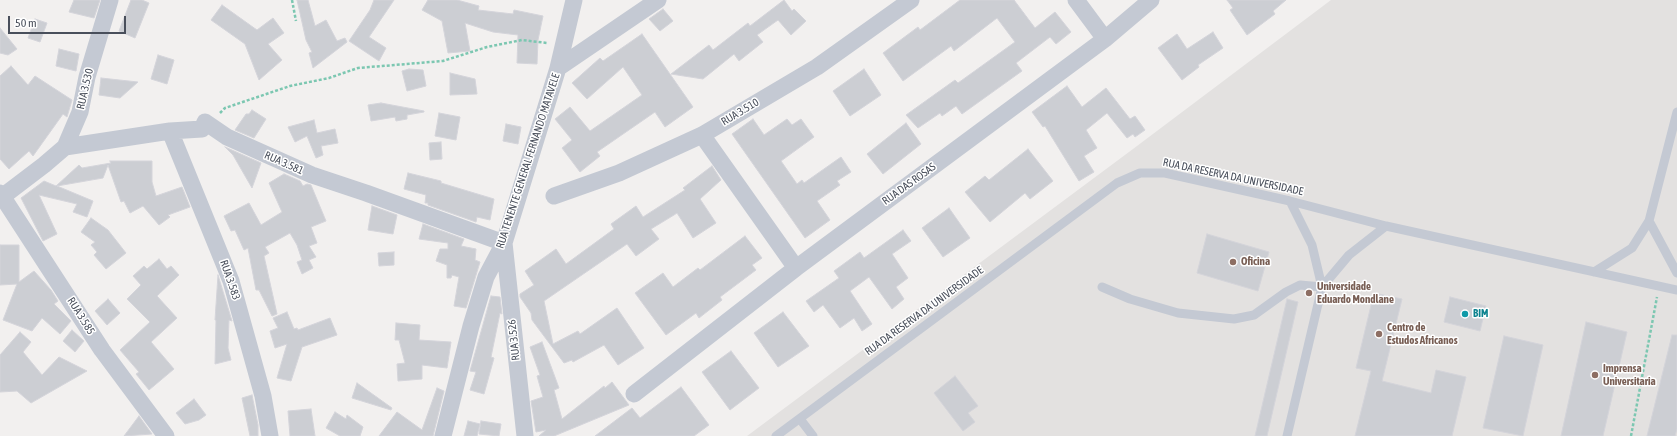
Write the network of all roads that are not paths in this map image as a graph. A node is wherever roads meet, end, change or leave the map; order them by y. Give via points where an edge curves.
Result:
1 (110, 0) edge
2 (574, 0) edge
3 (658, 0) edge
4 (911, 0) edge
5 (1076, 0) edge
6 (1151, 0) edge
7 (1105, 39) junction
8 (558, 68) junction
9 (1677, 112) edge
10 (170, 131) junction
11 (702, 135) junction
12 (65, 147) junction
13 (1, 195) edge
14 (554, 196) dead end
15 (1290, 201) junction
16 (1649, 221) junction
17 (1386, 226) junction
18 (504, 243) junction
19 (796, 268) junction
20 (1594, 272) junction
21 (1677, 274) edge
22 (1102, 287) dead end
23 (1322, 287) junction
24 (1677, 290) edge
25 (634, 394) dead end
26 (800, 419) junction
27 (166, 436) edge
28 (270, 436) edge
29 (443, 436) edge
30 (525, 436) edge
31 (776, 436) edge
32 (813, 436) edge
33 (1287, 436) edge

1 - 12 street, RUA 3.530 via 87,77 80,112
2 - 8 street, RUA TENENTE GENERAL FERNANDO MATAVELE
3 - 8 street
4 - 11 street, RUA 3.510 via 817,67
5 - 7 street
6 - 7 street, RUA DAS ROSAS
7 - 19 street, RUA DAS ROSAS
8 - 18 street, RUA TENENTE GENERAL FERNANDO MATAVELE
9 - 16 lane
10 - 12 street
10 - 18 street, RUA 3.581 via 202,129 205,122 227,137 312,175
10 - 28 street, RUA 3.583 via 231,281 263,396
11 - 14 street, RUA 3.510 via 619,173
11 - 19 street
12 - 13 street, RUA 3.530
13 - 27 street, RUA 3.585 via 102,350
15 - 17 lane, RUA DA RESERVA DA UNIVERSIDADE
15 - 23 lane via 1312,245
15 - 26 lane, RUA DA RESERVA DA UNIVERSIDADE via 1165,173 1140,173 1118,183
16 - 20 lane via 1632,248
16 - 21 lane
17 - 20 lane, RUA DA RESERVA DA UNIVERSIDADE
17 - 23 lane via 1349,255
18 - 29 street, RUA TENENTE GENERAL FERNANDO MATAVELE via 486,277
18 - 30 street, RUA 3.526
19 - 25 street, RUA DAS ROSAS
20 - 24 lane, RUA DA RESERVA DA UNIVERSIDADE
22 - 23 lane via 1130,299 1178,312 1234,320 1254,315 1300,285
23 - 33 lane
26 - 31 lane, RUA DA RESERVA DA UNIVERSIDADE
26 - 32 lane

